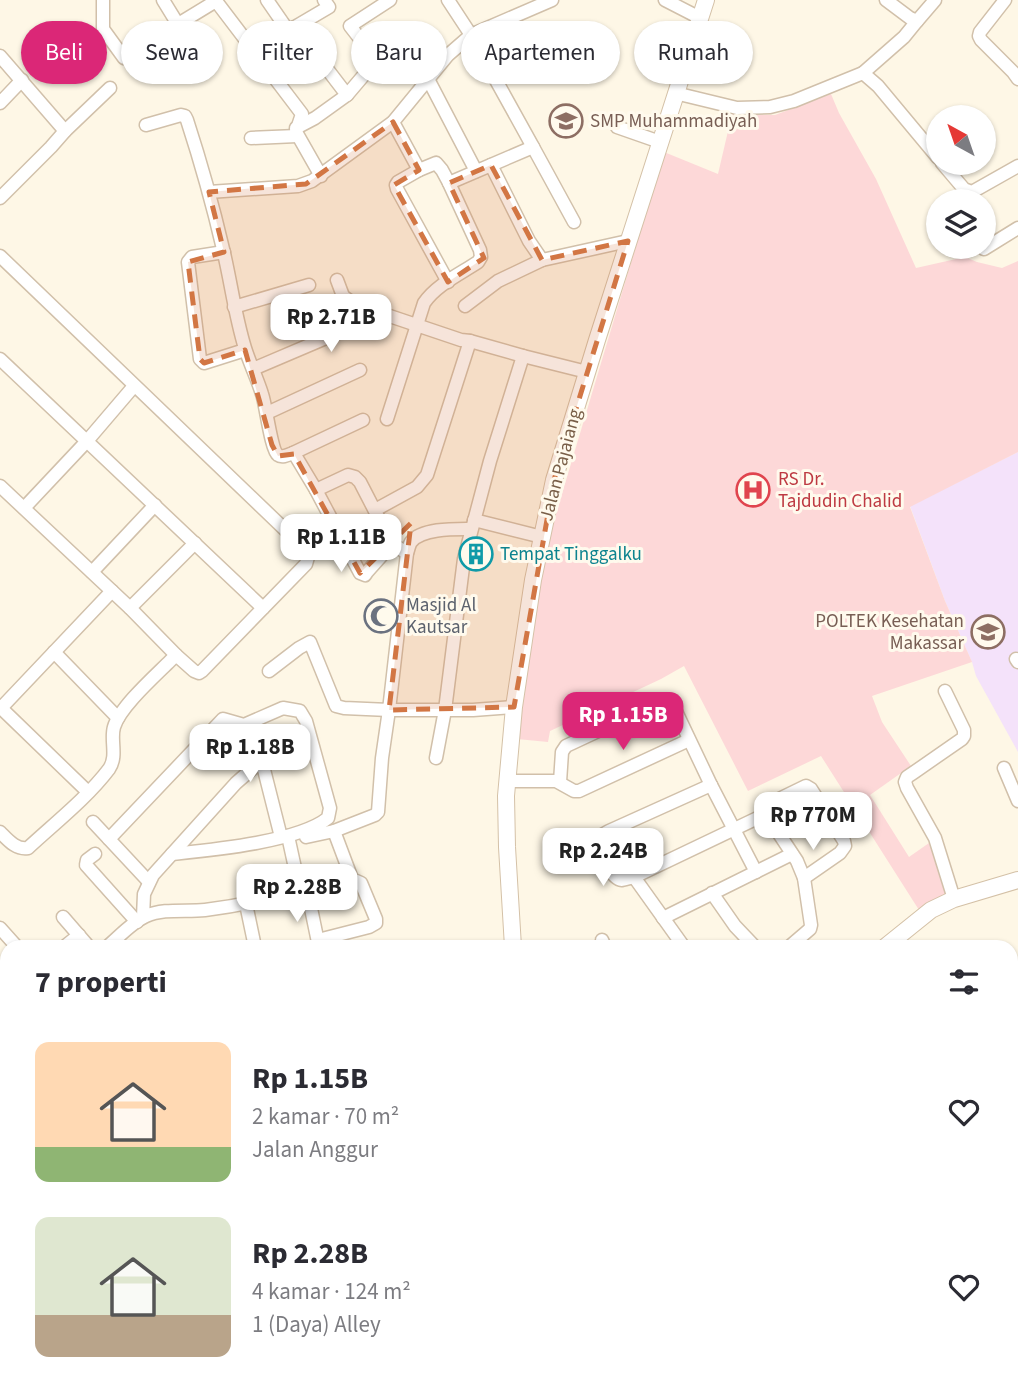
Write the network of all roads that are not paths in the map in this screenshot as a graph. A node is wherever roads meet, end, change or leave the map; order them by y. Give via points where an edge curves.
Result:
1 (103, 0) edge
2 (163, 0) edge
3 (267, 0) edge
4 (324, 0) edge
5 (390, 0) edge
6 (448, 0) edge
7 (552, 0) edge
8 (665, 0) edge
9 (706, 0) edge
10 (886, 0) edge
11 (934, 0) edge
12 (1005, 0) edge
13 (216, 1) edge
14 (700, 18) junction
15 (177, 21) edge
16 (184, 21) edge
17 (285, 21) edge
18 (304, 21) edge
19 (462, 21) edge
20 (502, 21) edge
21 (917, 21) junction
22 (237, 28) edge
23 (461, 43) edge
24 (121, 54) edge
25 (0, 56) edge
26 (447, 56) edge
27 (1016, 72) edge
28 (863, 73) junction
29 (21, 79) edge
30 (21, 81) edge
31 (337, 83) edge
32 (25, 84) edge
33 (280, 84) edge
34 (424, 84) edge
35 (431, 84) edge
36 (498, 84) edge
37 (110, 88) dead end
38 (675, 93) junction
39 (347, 95) junction
40 (0, 103) edge
41 (393, 122) junction
42 (146, 125) dead end
43 (617, 127) dead end
44 (65, 131) junction
45 (297, 132) junction
46 (251, 138) dead end
47 (660, 142) junction
48 (926, 144) edge
49 (533, 147) junction
50 (491, 165) junction
51 (1018, 166) edge
52 (419, 170) junction
53 (476, 171) junction
54 (952, 175) edge
55 (321, 176) junction
56 (449, 183) junction
57 (209, 192) junction
58 (0, 198) edge
59 (574, 222) dead end
60 (1018, 228) edge
61 (628, 242) junction
62 (996, 242) edge
63 (224, 252) junction
64 (0, 256) edge
65 (542, 260) junction
66 (337, 280) dead end
67 (448, 282) junction
68 (309, 285) dead end
69 (346, 300) junction
70 (465, 306) dead end
71 (234, 307) junction
72 (417, 326) junction
73 (470, 341) junction
74 (245, 350) junction
75 (523, 356) junction
76 (0, 359) edge
77 (253, 369) junction
78 (360, 370) dead end
79 (587, 372) junction
80 (134, 386) junction
81 (267, 413) junction
82 (387, 419) dead end
83 (363, 420) dead end
84 (87, 441) junction
85 (293, 453) junction
86 (0, 486) edge
87 (316, 490) junction
88 (155, 505) junction
89 (24, 508) junction
90 (375, 510) junction
91 (473, 524) junction
92 (542, 537) junction
93 (195, 543) junction
94 (392, 544) junction
95 (407, 553) junction
96 (92, 572) junction
97 (112, 591) junction
98 (131, 608) junction
99 (263, 608) junction
100 (54, 652) junction
101 (176, 655) junction
102 (269, 671) dead end
103 (945, 691) dead end
104 (514, 707) junction
105 (1, 708) edge
106 (389, 710) junction
107 (445, 710) junction
108 (118, 718) junction
109 (252, 722) junction
110 (689, 740) junction
111 (436, 758) dead end
112 (261, 761) junction
113 (1004, 768) dead end
114 (508, 782) junction
115 (560, 782) junction
116 (711, 785) junction
117 (88, 792) junction
118 (1018, 801) edge
119 (766, 814) junction
120 (93, 822) dead end
121 (734, 828) junction
122 (334, 831) junction
123 (0, 832) edge
124 (286, 838) junction
125 (108, 839) junction
126 (95, 854) dead end
127 (172, 854) junction
128 (792, 854) junction
129 (756, 872) junction
130 (634, 877) junction
131 (804, 878) junction
132 (1018, 880) edge
133 (149, 882) junction
134 (304, 892) junction
135 (712, 893) junction
136 (954, 898) junction
137 (246, 904) junction
138 (64, 917) dead end
139 (663, 918) junction
140 (140, 920) junction
141 (79, 935) junction
142 (73, 940) edge
143 (83, 940) edge
144 (116, 940) edge
145 (254, 940) edge
146 (318, 940) edge
147 (331, 940) edge
148 (513, 940) edge
149 (679, 940) edge
150 (748, 940) edge
151 (797, 940) edge
152 (894, 940) edge

1 - 24 street via 103,29
2 - 15 street
3 - 17 street
4 - 18 street via 329,7
5 - 39 street via 350,26 375,62
6 - 19 street
7 - 20 street
8 - 14 street
9 - 14 main road, Jalan Pajaiang
10 - 21 street
11 - 21 street
12 - 27 street via 979,36
13 - 16 street
13 - 22 street
14 - 38 main road, Jalan Pajaiang
21 - 28 street
23 - 26 street
25 - 29 street
28 - 38 street via 770,107 737,108
28 - 48 street
30 - 40 street
31 - 39 street
32 - 44 street
33 - 45 street via 302,114
34 - 41 street
35 - 53 street
36 - 49 street
37 - 44 street
38 - 47 main road, Jalan Pajaiang
39 - 45 street
41 - 52 street
41 - 55 street
42 - 57 street via 185,117
43 - 47 street
44 - 58 street
45 - 46 street
45 - 55 street
47 - 61 main road, Jalan Pajaiang
49 - 50 street
49 - 59 street
50 - 53 street
50 - 65 street
51 - 54 street via 972,192
52 - 56 street via 436,163
52 - 67 street via 396,185
53 - 56 street
55 - 57 street via 298,186
56 - 67 street via 481,254 478,262
57 - 63 street
60 - 62 street
61 - 65 street
61 - 79 main road, Jalan Pajaiang
63 - 71 street
63 - 74 street via 192,257 188,262 200,359 204,363
64 - 80 street
65 - 70 street via 498,281
66 - 69 street
67 - 72 street via 424,303
68 - 71 street
69 - 72 street
69 - 77 street via 351,322 347,329
71 - 74 street
72 - 73 street
72 - 82 street
73 - 75 street
73 - 90 street via 427,475 417,487
74 - 77 street
75 - 79 street
75 - 91 street
76 - 84 street
77 - 81 street
78 - 81 street
79 - 92 main road, Jalan Pajaiang
80 - 84 street
80 - 99 street via 306,552 306,564
81 - 85 street via 275,452 283,457
83 - 85 street
84 - 88 street
84 - 89 street
85 - 87 street
86 - 89 street
87 - 90 street via 352,475
87 - 94 street via 360,573 368,572
88 - 93 street
88 - 96 street
89 - 96 street
90 - 94 street
91 - 92 street
91 - 95 street via 428,533 412,542
91 - 107 street via 462,570
92 - 104 main road, Jalan Pajaiang
93 - 98 street
93 - 99 street
94 - 95 street
95 - 106 street
96 - 97 street
97 - 98 street
97 - 100 street
98 - 101 street
99 - 101 street via 200,673
100 - 105 street
100 - 108 street
101 - 108 street
102 - 106 street via 310,642 337,706
103 - 136 street via 964,736 905,782 935,838
104 - 107 street
104 - 114 main road, Jalan Pajaiang
105 - 117 street
106 - 107 street
106 - 122 street via 379,812
107 - 111 street
108 - 117 street via 112,763
109 - 112 street
109 - 124 street via 283,708 300,711 306,721 330,815
109 - 125 street via 239,725 223,719
110 - 115 street via 579,791
110 - 115 street via 672,703 665,700 566,746
110 - 116 street
112 - 124 street
112 - 127 street
113 - 118 street
114 - 115 street
114 - 148 main road, Jalan Pajaiang
116 - 121 street
116 - 130 street via 600,838 609,869 623,880
117 - 123 street via 28,848 18,848
119 - 121 street
119 - 128 street
119 - 131 street via 767,805 809,787 844,841 844,850
120 - 125 street
121 - 129 street
121 - 130 street
122 - 124 street
122 - 147 street via 351,877 361,883 376,923
124 - 127 street
124 - 134 street
125 - 133 street
126 - 140 street via 86,865
127 - 133 street
128 - 129 street
128 - 131 street
129 - 135 street
130 - 139 street
131 - 151 street via 811,925
132 - 136 main road
133 - 140 street
134 - 137 street
134 - 146 street
135 - 139 street
135 - 150 street
136 - 152 main road
137 - 140 street via 164,911
137 - 145 street
138 - 141 street
139 - 149 street
140 - 144 street
141 - 142 street
141 - 143 street

